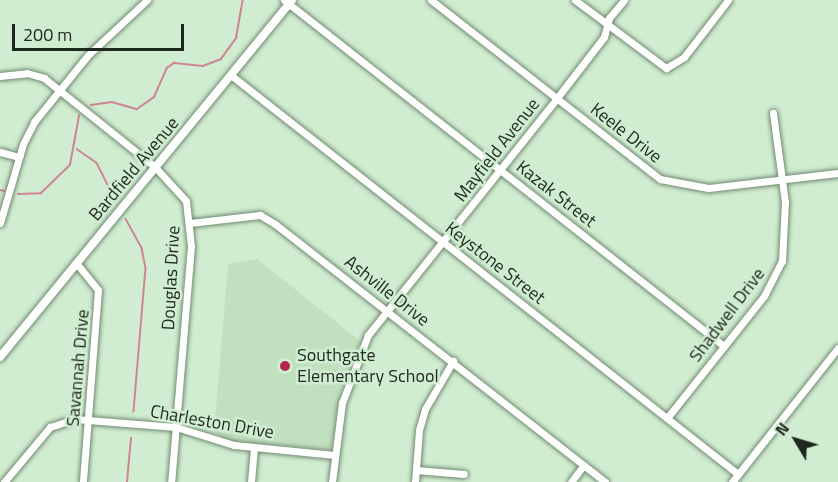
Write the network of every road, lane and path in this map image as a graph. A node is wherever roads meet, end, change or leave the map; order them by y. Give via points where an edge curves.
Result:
1 (147, 0) edge
2 (431, 0) edge
3 (575, 0) edge
4 (624, 0) edge
5 (729, 0) edge
6 (288, 1) edge
7 (606, 25) junction
8 (0, 76) edge
9 (232, 76) junction
10 (59, 90) junction
11 (557, 98) junction
12 (773, 113) dead end
13 (0, 152) edge
14 (19, 157) junction
15 (155, 167) junction
16 (501, 170) junction
17 (838, 173) edge
18 (782, 179) junction
19 (0, 223) edge
20 (190, 223) junction
21 (443, 242) junction
22 (76, 264) junction
23 (388, 310) junction
24 (724, 346) junction
25 (838, 348) edge
26 (0, 357) edge
27 (453, 361) junction
28 (667, 418) junction
29 (89, 420) junction
30 (176, 427) junction
31 (254, 447) junction
32 (334, 455) junction
33 (584, 465) junction
34 (416, 470) junction
35 (464, 474) dead end
36 (738, 474) junction
37 (4, 482) edge
38 (83, 482) edge
39 (171, 482) edge
40 (251, 482) edge
41 (332, 482) edge
42 (415, 482) edge
43 (571, 482) edge
44 (605, 482) edge
45 (732, 482) edge

1 - 10 street via 104,38
2 - 11 street, Keele Drive
3 - 7 street
4 - 7 street, Mayfield Avenue
5 - 7 street via 684,57 666,68
6 - 9 street, Bardfield Avenue
6 - 16 street, Kazak Street
7 - 11 street, Mayfield Avenue via 604,37
8 - 10 street, Douglas Drive via 37,75
9 - 15 street, Bardfield Avenue
9 - 21 street, Keystone Street
10 - 14 street via 28,133
10 - 15 street, Douglas Drive
11 - 16 street, Mayfield Avenue
11 - 18 street, Keele Drive via 660,179 694,188
12 - 18 street, Shadwell Drive
13 - 14 street
14 - 19 street
15 - 20 street, Douglas Drive via 186,201
15 - 22 street, Bardfield Avenue
16 - 21 street, Mayfield Avenue
16 - 24 street, Kazak Street
17 - 18 street, Keele Drive
18 - 24 street, Shadwell Drive via 786,239 782,261 764,296
20 - 23 street, Ashville Drive via 260,215
20 - 30 street, Douglas Drive
21 - 23 street, Mayfield Avenue
21 - 28 street, Keystone Street
22 - 26 street, Bardfield Avenue
22 - 29 street, Savannah Drive via 98,290
23 - 27 street, Ashville Drive
23 - 32 street, Mayfield Avenue via 368,335 357,360 342,403
24 - 28 street, Shadwell Drive
25 - 36 street
27 - 33 street, Ashville Drive
27 - 34 street via 425,408
28 - 36 street, Keystone Street
29 - 30 street, Charleston Drive
29 - 37 street, Charleston Drive via 75,419 50,427
29 - 38 street, Savannah Drive
30 - 31 street, Charleston Drive
30 - 39 street, Douglas Drive
31 - 32 street, Charleston Drive
31 - 40 street
32 - 41 street, Mayfield Avenue
33 - 43 street
33 - 44 street, Ashville Drive
34 - 35 street
34 - 42 street
36 - 45 street

